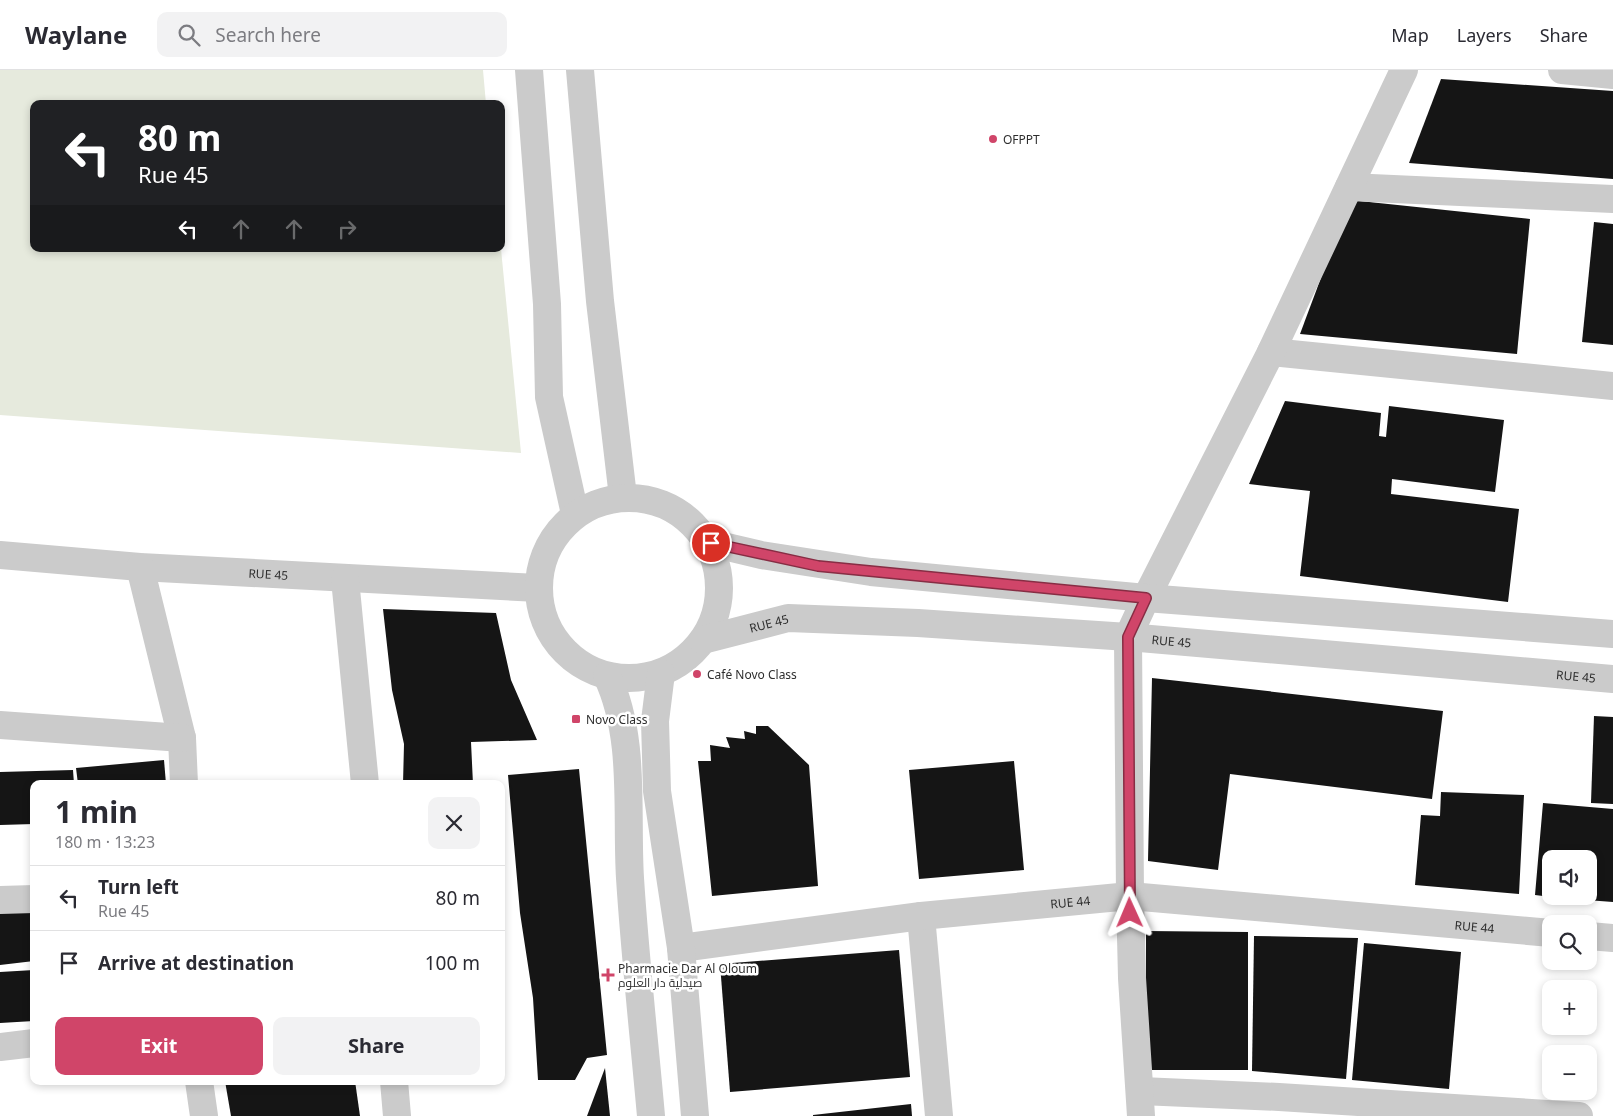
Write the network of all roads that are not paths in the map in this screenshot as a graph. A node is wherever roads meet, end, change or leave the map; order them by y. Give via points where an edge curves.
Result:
1 (529, 70) edge
2 (580, 70) edge
3 (1404, 70) edge
4 (1562, 70) edge
5 (1613, 75) edge
6 (1349, 187) junction
7 (1613, 199) edge
8 (1271, 352) junction
9 (1613, 386) edge
10 (623, 497) junction
11 (575, 514) junction
12 (706, 542) junction
13 (0, 555) edge
14 (140, 567) junction
15 (346, 579) junction
16 (538, 588) junction
17 (1146, 598) junction
18 (1613, 634) edge
19 (1128, 637) junction
20 (703, 640) junction
21 (661, 672) junction
22 (607, 676) junction
23 (1613, 679) edge
24 (0, 725) edge
25 (182, 738) junction
26 (184, 780) edge
27 (365, 780) edge
28 (1130, 896) junction
29 (30, 898) edge
30 (0, 900) edge
31 (921, 916) junction
32 (1542, 932) edge
33 (1597, 937) edge
34 (1613, 938) edge
35 (681, 948) junction
36 (30, 1043) edge
37 (0, 1047) edge
38 (200, 1085) edge
39 (394, 1085) edge
40 (1141, 1103) edge
41 (1280, 1106) edge
42 (1447, 1112) edge
43 (204, 1116) edge
44 (397, 1116) edge
45 (651, 1116) edge
46 (695, 1116) edge
47 (939, 1116) edge
48 (1579, 1116) edge

1 - 11 street via 547,304 549,396
2 - 10 street via 600,301
3 - 6 street
4 - 5 street
6 - 7 street
6 - 8 street
8 - 9 street
8 - 17 street
10 - 11 street via 590,505
10 - 12 street via 656,501 685,517
11 - 16 street via 547,547 540,567
12 - 17 street via 818,566
12 - 20 street via 715,561 719,581 717,608
13 - 14 street, RUE 45
14 - 15 street, RUE 45
14 - 25 street
15 - 16 street, RUE 45
15 - 27 street
16 - 22 street via 546,627 571,658
17 - 18 street
17 - 19 street
19 - 20 street, RUE 45 via 788,618
19 - 23 street, RUE 45
19 - 28 street
20 - 21 street via 684,660
21 - 22 street via 634,678
21 - 35 street via 655,721 656,791
22 - 45 street via 624,736 630,878
24 - 25 street
25 - 26 street
28 - 31 street, RUE 44
28 - 32 street, RUE 44
28 - 40 street
29 - 30 street
31 - 35 street, RUE 44
31 - 47 street
33 - 34 street
35 - 46 street
36 - 37 street
38 - 43 street
39 - 44 street
40 - 41 street
41 - 42 street
42 - 48 street

